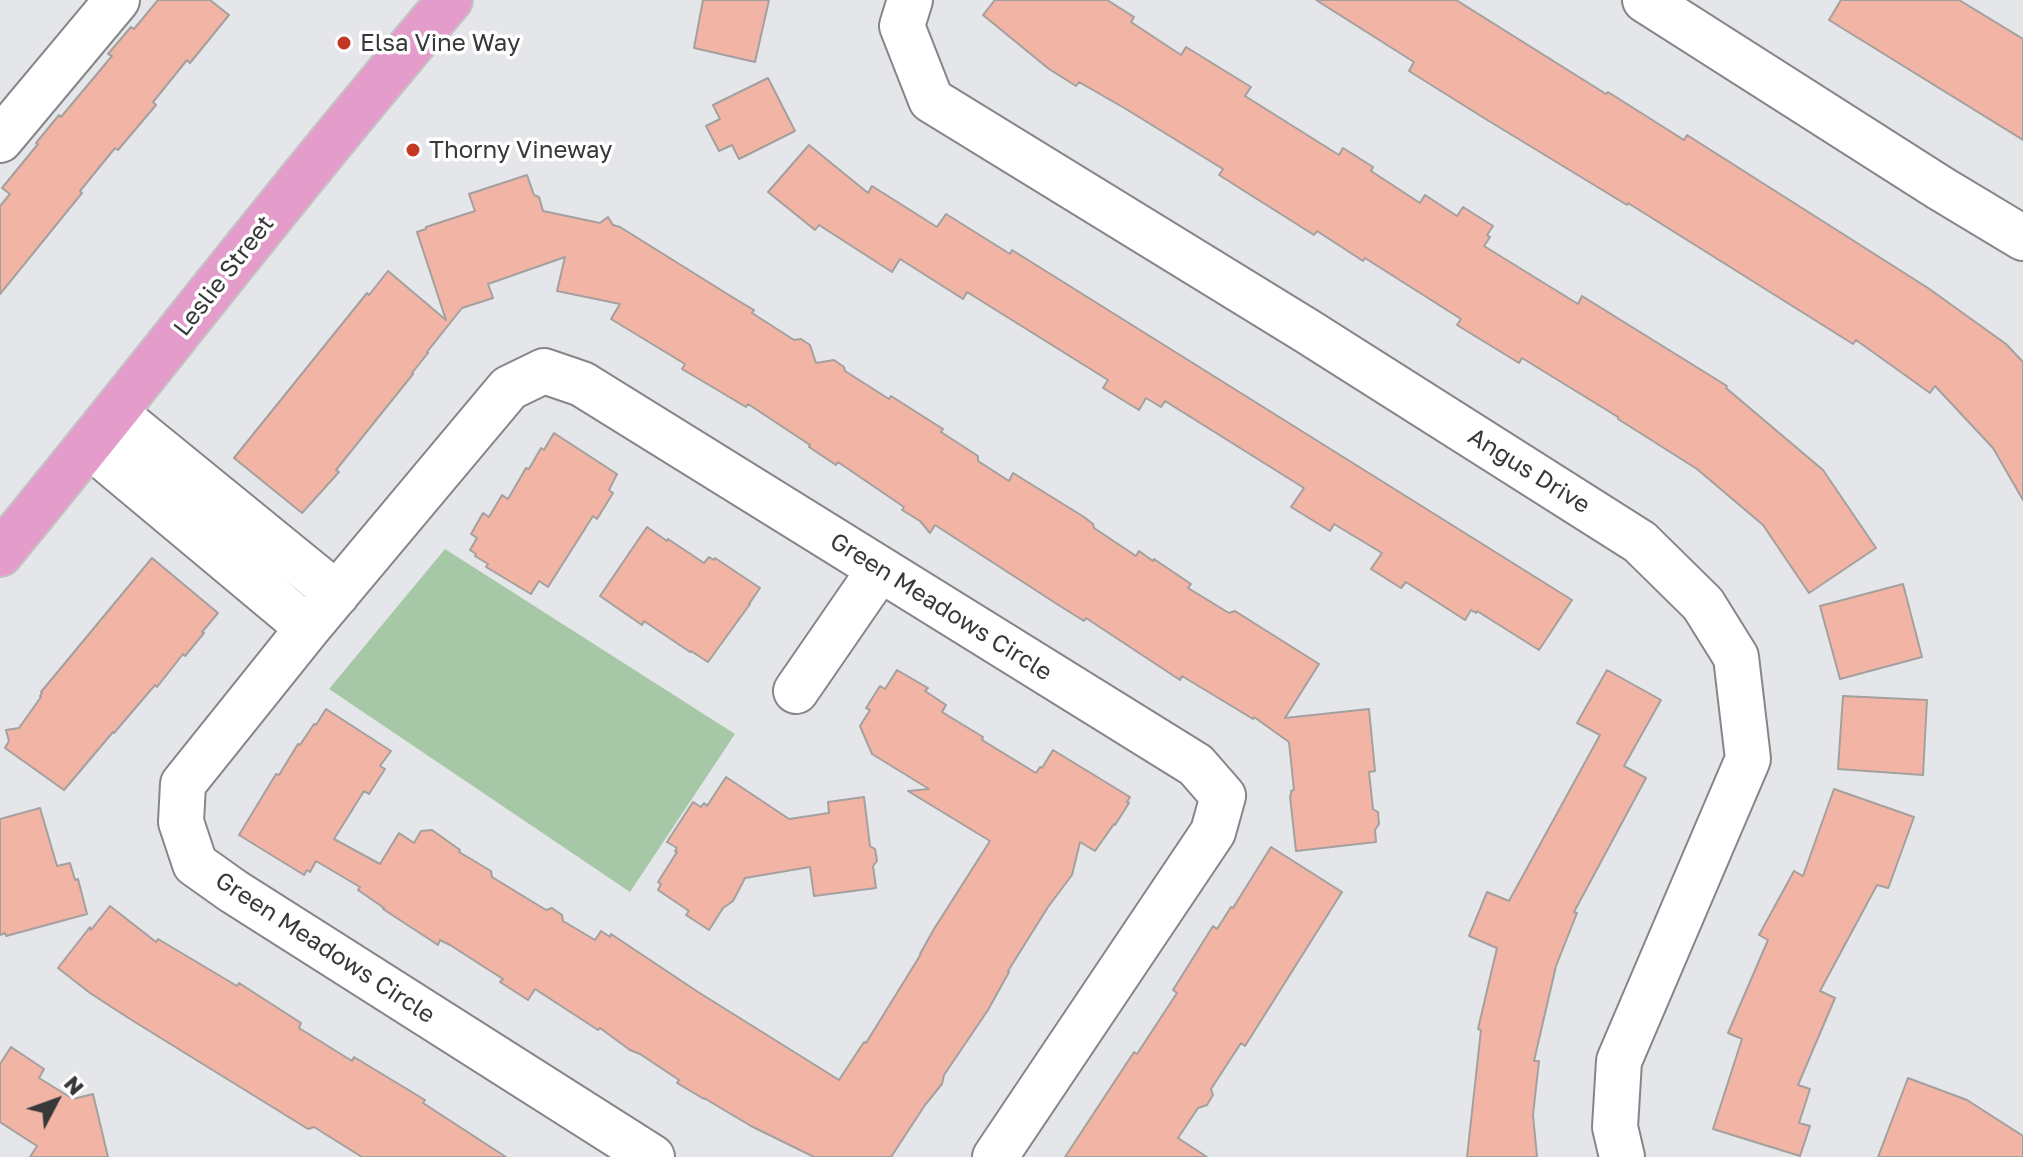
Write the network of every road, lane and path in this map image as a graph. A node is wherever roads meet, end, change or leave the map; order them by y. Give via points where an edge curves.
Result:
1 (117, 0) edge
2 (450, 0) edge
3 (910, 0) edge
4 (1645, 0) edge
5 (0, 140) edge
6 (2023, 238) edge
7 (102, 429) junction
8 (0, 554) edge
9 (880, 569) junction
10 (337, 594) junction
11 (308, 628) junction
12 (796, 691) dead end
13 (652, 1157) edge
14 (995, 1157) edge
15 (1622, 1157) edge

1 - 5 street
2 - 7 main road, Leslie Street
3 - 15 street, Angus Drive via 902,26 931,100 1640,542 1703,604 1736,657 1748,759 1619,1061 1615,1127
4 - 6 street
7 - 8 main road, Leslie Street
7 - 10 street
7 - 11 street
9 - 10 street, Green Meadows Circle via 582,384 544,371 509,388
9 - 12 street
9 - 14 street, Green Meadows Circle via 1196,765 1223,796 1213,832
10 - 11 street, Green Meadows Circle
11 - 13 street, Green Meadows Circle via 183,784 181,822 195,864

